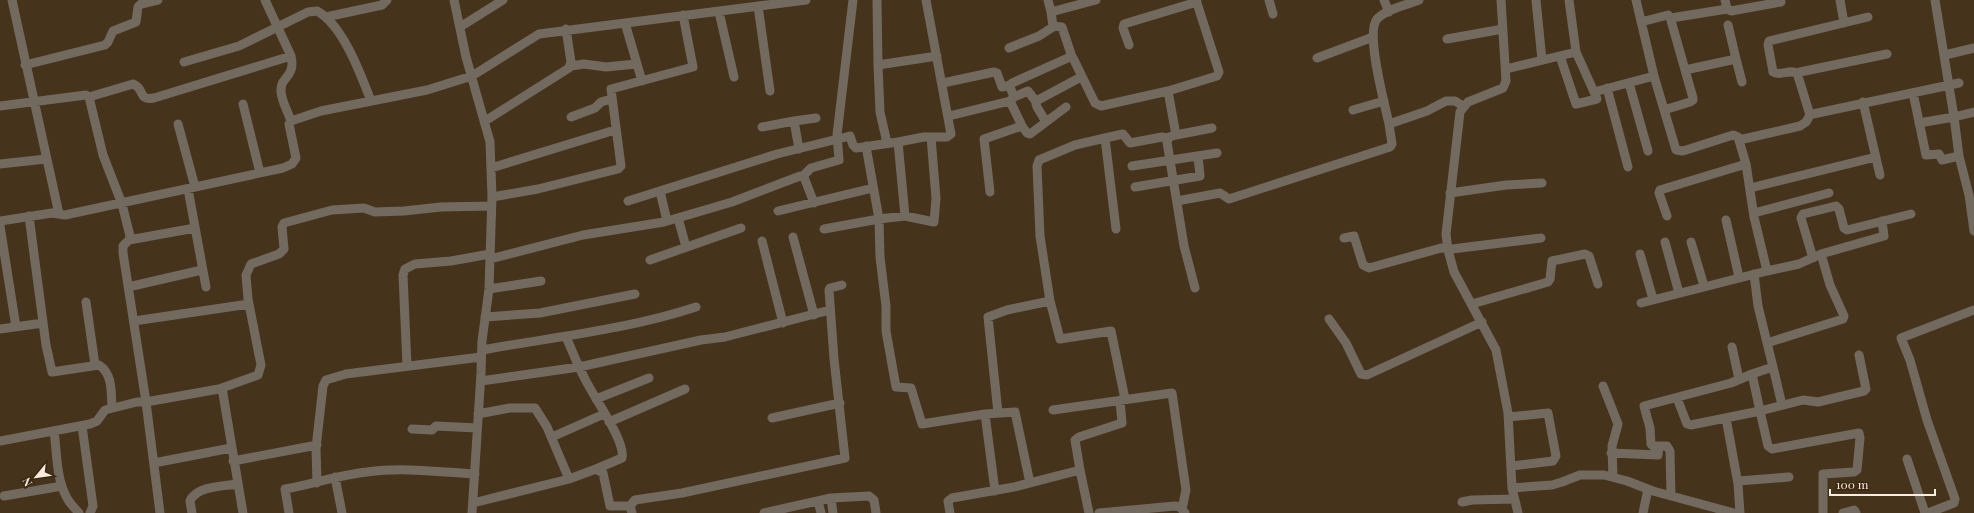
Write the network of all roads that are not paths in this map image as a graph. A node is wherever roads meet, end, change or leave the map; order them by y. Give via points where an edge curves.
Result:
1 (12, 0) edge
2 (158, 0) edge
3 (265, 0) edge
4 (387, 0) edge
5 (454, 0) edge
6 (503, 0) edge
7 (806, 0) edge
8 (852, 0) edge
9 (877, 0) edge
10 (926, 0) edge
11 (1048, 0) edge
12 (1096, 0) edge
13 (1269, 0) edge
14 (1384, 0) edge
15 (1419, 0) edge
16 (1501, 0) edge
17 (1536, 0) edge
18 (1569, 0) edge
19 (1636, 0) edge
20 (1840, 0) edge
21 (1935, 0) edge
22 (1196, 1) edge
23 (1780, 2) dead end
24 (490, 3) edge
25 (1726, 4) edge
26 (737, 5) edge
27 (758, 6) junction
28 (719, 12) junction
29 (1051, 12) junction
30 (1389, 12) junction
31 (1273, 14) dead end
32 (683, 15) junction
33 (326, 17) junction
34 (1868, 17) dead end
35 (1671, 18) junction
36 (1641, 22) junction
37 (625, 23) junction
38 (1844, 23) junction
39 (1728, 25) dead end
40 (460, 27) junction
41 (1054, 27) junction
42 (277, 28) junction
43 (566, 29) junction
44 (1503, 29) junction
45 (1373, 37) junction
46 (1447, 39) dead end
47 (1129, 45) dead end
48 (1009, 48) dead end
49 (1974, 48) edge
50 (1576, 52) junction
51 (1887, 54) dead end
52 (1949, 54) dead end
53 (291, 56) junction
54 (937, 56) junction
55 (1072, 56) junction
56 (1560, 56) junction
57 (1317, 58) dead end
58 (1736, 59) junction
59 (1542, 60) junction
60 (184, 62) dead end
61 (636, 64) junction
62 (25, 65) junction
63 (878, 65) junction
64 (571, 66) junction
65 (1506, 69) junction
66 (1685, 70) junction
67 (1798, 74) junction
68 (472, 76) junction
69 (1654, 76) junction
70 (734, 77) dead end
71 (1081, 77) junction
72 (642, 81) junction
73 (1742, 82) dead end
74 (943, 83) junction
75 (1629, 83) junction
76 (1959, 83) dead end
77 (1011, 85) junction
78 (1949, 85) junction
79 (1606, 88) junction
80 (770, 91) dead end
81 (1168, 91) junction
82 (1594, 92) junction
83 (1913, 93) junction
84 (89, 97) junction
85 (611, 99) junction
86 (1012, 99) junction
87 (1035, 100) junction
88 (33, 101) junction
89 (371, 101) junction
90 (1384, 101) junction
91 (1863, 102) junction
92 (243, 104) dead end
93 (0, 106) edge
94 (1463, 106) junction
95 (1066, 107) dead end
96 (1353, 110) dead end
97 (1664, 110) junction
98 (1974, 112) edge
99 (1810, 115) junction
100 (949, 116) junction
101 (571, 117) dead end
102 (1954, 117) junction
103 (484, 118) junction
104 (816, 118) dead end
105 (291, 121) junction
106 (794, 121) junction
107 (1046, 122) junction
108 (1919, 123) junction
109 (178, 124) dead end
110 (1389, 124) junction
111 (1022, 126) junction
112 (762, 127) dead end
113 (1212, 128) dead end
114 (615, 130) junction
115 (1172, 136) junction
116 (931, 137) junction
117 (1105, 138) junction
118 (837, 139) junction
119 (1739, 140) junction
120 (898, 142) junction
121 (887, 143) junction
122 (866, 146) junction
123 (798, 149) junction
124 (1648, 152) dead end
125 (1217, 153) dead end
126 (1198, 156) junction
127 (1959, 156) junction
128 (1876, 157) junction
129 (46, 158) junction
130 (1170, 161) junction
131 (0, 164) edge
132 (1746, 164) junction
133 (1132, 166) dead end
134 (1628, 167) dead end
135 (491, 168) junction
136 (260, 173) junction
137 (1880, 175) dead end
138 (803, 176) junction
139 (1174, 181) junction
140 (1542, 183) dead end
141 (1135, 187) dead end
142 (192, 188) junction
143 (873, 188) junction
144 (1750, 188) junction
145 (660, 191) junction
146 (990, 192) dead end
147 (1450, 193) junction
148 (1829, 193) dead end
149 (492, 201) junction
150 (628, 201) dead end
151 (1177, 201) junction
152 (814, 203) junction
153 (122, 204) junction
154 (778, 211) dead end
155 (1754, 213) junction
156 (59, 214) junction
157 (1911, 214) dead end
158 (30, 216) junction
159 (905, 216) junction
160 (1666, 216) dead end
161 (678, 218) junction
162 (879, 219) junction
163 (1726, 220) dead end
164 (0, 221) edge
165 (667, 221) junction
166 (1882, 221) junction
167 (0, 226) edge
168 (195, 228) junction
169 (741, 228) dead end
170 (824, 229) dead end
171 (1116, 229) dead end
172 (1974, 232) edge
173 (793, 237) dead end
174 (1344, 238) dead end
175 (1541, 238) dead end
176 (129, 240) junction
177 (762, 242) dead end
178 (1665, 242) dead end
179 (1691, 242) dead end
180 (686, 247) junction
181 (1447, 248) junction
182 (1640, 254) dead end
183 (490, 256) junction
184 (1817, 256) junction
185 (650, 260) dead end
186 (202, 270) junction
187 (1767, 271) junction
188 (1754, 274) junction
189 (1739, 277) junction
190 (541, 281) dead end
191 (1598, 284) dead end
192 (842, 285) dead end
193 (1704, 286) junction
194 (128, 287) junction
195 (206, 287) dead end
196 (1195, 288) dead end
197 (489, 289) junction
198 (1679, 293) junction
199 (635, 294) dead end
200 (1653, 299) junction
201 (1050, 301) junction
202 (86, 302) dead end
203 (1641, 303) dead end
204 (249, 304) junction
205 (1472, 304) junction
206 (696, 307) dead end
207 (830, 310) junction
208 (1974, 310) edge
209 (814, 315) junction
210 (486, 317) junction
211 (1329, 319) dead end
212 (134, 321) junction
213 (1482, 322) junction
214 (43, 323) junction
215 (783, 323) junction
216 (16, 327) junction
217 (0, 329) edge
218 (566, 337) junction
219 (1767, 343) junction
220 (1732, 347) dead end
221 (481, 354) junction
222 (1859, 356) dead end
223 (95, 365) junction
224 (407, 366) junction
225 (579, 367) junction
226 (1773, 367) junction
227 (1752, 374) junction
228 (649, 378) dead end
229 (1739, 379) junction
230 (481, 381) junction
231 (1603, 386) dead end
232 (222, 388) junction
233 (685, 389) dead end
234 (1678, 398) junction
235 (596, 399) junction
236 (1122, 399) junction
237 (146, 402) junction
238 (840, 403) junction
239 (1782, 405) junction
240 (112, 407) junction
241 (1053, 410) dead end
242 (1760, 410) junction
243 (998, 413) junction
244 (478, 414) junction
245 (604, 414) junction
246 (985, 414) junction
247 (1508, 417) junction
248 (772, 418) dead end
249 (1726, 418) junction
250 (609, 422) junction
251 (82, 426) junction
252 (477, 428) junction
253 (412, 429) dead end
254 (54, 431) junction
255 (552, 437) junction
256 (0, 441) edge
257 (317, 445) junction
258 (1659, 446) junction
259 (231, 448) junction
260 (1612, 453) junction
261 (1907, 459) dead end
262 (233, 461) junction
263 (154, 463) junction
264 (1512, 466) junction
265 (596, 469) junction
266 (1080, 470) junction
267 (475, 474) junction
268 (335, 477) junction
269 (1613, 477) junction
270 (1789, 477) dead end
271 (570, 479) junction
272 (1738, 480) junction
273 (316, 483) junction
274 (1030, 483) junction
275 (237, 484) junction
276 (62, 486) junction
277 (1512, 488) junction
278 (1648, 490) junction
279 (995, 491) junction
280 (4, 496) dead end
281 (1671, 496) junction
282 (830, 498) junction
283 (1514, 499) junction
284 (818, 501) junction
285 (1462, 502) dead end
286 (473, 503) junction
287 (631, 510) edge
288 (1713, 510) edge
289 (1184, 511) edge
290 (78, 513) edge
291 (90, 513) edge
292 (160, 513) edge
293 (192, 513) edge
294 (243, 513) edge
295 (289, 513) edge
296 (342, 513) edge
297 (472, 513) edge
298 (764, 513) edge
299 (821, 513) edge
300 (833, 513) edge
301 (876, 513) edge
302 (950, 513) edge
303 (1088, 513) edge
304 (1099, 513) edge
305 (1518, 513) edge
306 (1643, 513) edge
307 (1734, 513) edge
308 (1740, 513) edge
309 (1823, 513) edge
310 (1843, 513) edge
311 (1856, 513) edge
312 (1926, 513) edge

1 - 62 street
2 - 62 street via 141,4 138,7 136,22 113,31 105,45
3 - 42 street
4 - 33 street via 382,5
5 - 40 street
6 - 24 street
7 - 27 street
8 - 118 street
9 - 63 street
10 - 54 street
11 - 29 street
12 - 29 street
13 - 31 street
14 - 30 street
15 - 30 street
16 - 44 street
17 - 59 street
18 - 50 street
19 - 36 street
20 - 38 street
21 - 78 street
22 - 47 street via 1124,24
22 - 81 street via 1220,74
23 - 25 street via 1731,11
24 - 40 street
25 - 35 street
26 - 27 street
26 - 28 street
27 - 80 street
28 - 32 street
28 - 70 street
29 - 41 street
30 - 45 street via 1377,19
32 - 37 street
32 - 72 street via 694,66
33 - 42 street via 317,11 308,12
33 - 89 street via 358,66
34 - 38 street
35 - 36 street via 1668,15
35 - 66 street
36 - 69 street
37 - 43 street
37 - 61 street
38 - 67 street via 1769,41 1773,72 1777,74 1793,71
39 - 58 street
40 - 68 street
41 - 48 street
41 - 55 street via 1062,27
42 - 53 street
42 - 60 street via 239,46
43 - 64 street
43 - 68 street via 539,34
44 - 46 street
44 - 65 street
45 - 57 street
45 - 90 street
49 - 52 street
50 - 56 street
50 - 82 street
51 - 67 street via 1803,70
53 - 84 street via 154,98 144,97 141,88 133,84
53 - 105 street via 293,66 281,91
54 - 63 street
54 - 74 street
55 - 71 street
55 - 77 street
56 - 59 street
56 - 82 street via 1576,104 1597,100
58 - 66 street
58 - 73 street
59 - 65 street
61 - 64 street via 606,67 584,64
61 - 72 street
62 - 88 street
63 - 121 street via 880,112
64 - 103 street via 535,91
65 - 94 street via 1506,81 1502,88
66 - 97 street via 1693,100
67 - 99 street
68 - 89 street via 427,90
68 - 103 street
69 - 75 street
69 - 97 street
71 - 81 street via 1095,103 1101,106
71 - 87 street
72 - 85 street via 612,88
74 - 77 street via 994,72 997,73 1002,87
74 - 100 street
75 - 79 street
75 - 124 street
76 - 78 street
77 - 86 street
78 - 83 street
78 - 102 street
79 - 82 street
79 - 134 street
81 - 115 street
83 - 91 street
83 - 108 street
84 - 88 street via 86,95
84 - 153 street via 104,155
85 - 101 street
85 - 114 street
86 - 87 street via 1028,91
86 - 100 street
86 - 111 street
87 - 107 street
88 - 93 street
88 - 129 street
89 - 105 street via 320,111
90 - 96 street
90 - 110 street
91 - 99 street
91 - 128 street
92 - 136 street
94 - 110 street via 1455,101 1446,101
94 - 147 street via 1460,112
95 - 107 street
97 - 119 street via 1675,147 1679,152 1733,135
98 - 102 street
99 - 119 street via 1800,126
100 - 116 street via 950,136
102 - 108 street
102 - 127 street
103 - 135 street via 490,142
104 - 106 street
105 - 136 street via 289,124 296,158 294,162 283,168
106 - 112 street
106 - 123 street
107 - 111 street via 1028,134
108 - 127 street via 1927,155 1937,154 1943,160
109 - 142 street
110 - 151 street via 1392,144 1390,147 1229,199 1220,193
111 - 146 street via 983,140
113 - 115 street
114 - 135 street
114 - 149 street via 621,166 615,171
115 - 117 street via 1130,142 1123,134
115 - 130 street
116 - 120 street
116 - 159 street via 936,198 934,222
117 - 171 street
117 - 201 street via 1075,145 1038,162 1040,236
118 - 122 street via 850,136 855,148
118 - 123 street
118 - 138 street via 839,160 811,168
119 - 132 street
120 - 121 street
120 - 159 street
121 - 122 street
122 - 143 street
123 - 145 street
125 - 126 street
126 - 130 street
126 - 139 street via 1201,175
127 - 172 street via 1969,195
128 - 137 street
128 - 144 street
129 - 131 street
129 - 156 street
130 - 133 street
130 - 139 street
132 - 144 street
132 - 160 street via 1660,190
135 - 149 street
136 - 142 street
138 - 152 street
138 - 161 street via 732,202
139 - 141 street
139 - 151 street
140 - 147 street
142 - 153 street
142 - 168 street
143 - 152 street
143 - 162 street
144 - 155 street
145 - 150 street
145 - 165 street
147 - 181 street
148 - 155 street
149 - 183 street
149 - 204 street via 404,211 375,212 359,208 332,210 288,220 282,227 284,249 279,254 251,264 246,274
151 - 196 street via 1184,246
152 - 154 street
153 - 156 street
153 - 176 street
155 - 187 street
156 - 158 street
157 - 166 street
158 - 164 street
158 - 214 street
159 - 162 street
161 - 165 street
161 - 180 street
162 - 170 street
162 - 246 street via 886,331 896,387 911,388 922,424
163 - 189 street
165 - 183 street via 583,235
166 - 184 street via 1884,236
166 - 184 street via 1845,230 1836,206 1802,214
167 - 216 street
168 - 176 street
168 - 186 street
169 - 180 street
173 - 209 street
174 - 181 street via 1354,236 1366,268
175 - 181 street
176 - 194 street via 123,246
177 - 215 street
178 - 198 street
179 - 193 street
180 - 185 street
181 - 205 street via 1454,272
182 - 200 street
183 - 197 street
183 - 224 street via 415,264 405,269 403,275
184 - 187 street via 1799,264
184 - 219 street via 1844,316 1843,319
186 - 194 street
186 - 195 street
187 - 188 street
188 - 189 street
188 - 219 street
189 - 193 street
190 - 197 street
191 - 205 street via 1589,256 1585,254 1551,261 1548,282
192 - 207 street via 829,289
193 - 198 street
194 - 212 street
197 - 210 street
198 - 200 street
199 - 210 street via 540,313
200 - 203 street
201 - 236 street via 1060,339 1111,332
201 - 243 street via 1007,310 988,317
202 - 223 street
204 - 212 street
204 - 232 street via 261,371 254,378
205 - 213 street
206 - 218 street via 648,321
207 - 209 street
207 - 238 street
208 - 312 street via 1901,338 1956,499 1954,503
209 - 215 street
210 - 221 street
211 - 213 street via 1346,343 1361,374 1367,375
212 - 237 street
213 - 247 street via 1496,350
214 - 216 street
214 - 223 street via 52,372
215 - 225 street
216 - 217 street
218 - 221 street
218 - 225 street
219 - 226 street
220 - 229 street
221 - 224 street
221 - 230 street
222 - 239 street via 1866,389 1864,391 1818,402 1804,400
223 - 240 street via 106,369 110,380
224 - 257 street via 346,374 326,380 322,386
225 - 230 street
225 - 235 street
226 - 227 street
226 - 239 street
227 - 229 street
227 - 242 street
228 - 235 street
229 - 234 street
230 - 244 street
231 - 260 street via 1618,424 1613,438
232 - 237 street
232 - 259 street
233 - 250 street
234 - 249 street via 1688,425
234 - 258 street via 1643,408 1650,428 1651,444
235 - 245 street
236 - 241 street
236 - 266 street via 1122,423 1075,440
236 - 289 street via 1173,394 1186,490
237 - 240 street
237 - 263 street
238 - 248 street
238 - 287 street via 846,455 844,459 682,493 634,500
239 - 242 street
240 - 251 street via 105,410 97,421
242 - 249 street
242 - 309 street via 1768,446 1772,449 1859,432 1857,470 1823,474
243 - 246 street
243 - 274 street via 1013,411 1016,414
244 - 252 street
244 - 255 street via 510,408 535,408
245 - 250 street
245 - 255 street
246 - 279 street
247 - 264 street
247 - 264 street via 1548,413 1556,456 1553,461
249 - 272 street
250 - 265 street via 623,453 622,458
251 - 254 street
251 - 291 street via 93,506
252 - 253 street via 436,426 432,430
252 - 267 street
254 - 256 street
254 - 276 street
255 - 271 street
257 - 262 street
257 - 273 street
258 - 260 street via 1658,455
258 - 281 street via 1667,446 1670,450
259 - 262 street
259 - 263 street
260 - 269 street
261 - 312 street
262 - 275 street
263 - 292 street
264 - 277 street
265 - 271 street
265 - 287 street via 603,473 610,506
266 - 274 street
266 - 303 street
267 - 268 street via 403,470
267 - 286 street
268 - 273 street
268 - 296 street
269 - 277 street via 1580,475 1552,485
269 - 278 street
270 - 272 street
271 - 286 street
272 - 308 street
273 - 295 street via 286,489
274 - 279 street
275 - 293 street via 195,494 190,501
275 - 294 street
276 - 280 street
276 - 290 street via 67,500
277 - 283 street
278 - 281 street
278 - 306 street
279 - 302 street via 949,499
281 - 288 street
282 - 284 street
282 - 300 street
282 - 301 street via 871,497
283 - 285 street
283 - 305 street
284 - 298 street
284 - 299 street
286 - 297 street
288 - 307 street
289 - 304 street via 1175,506
310 - 311 street via 1854,510

